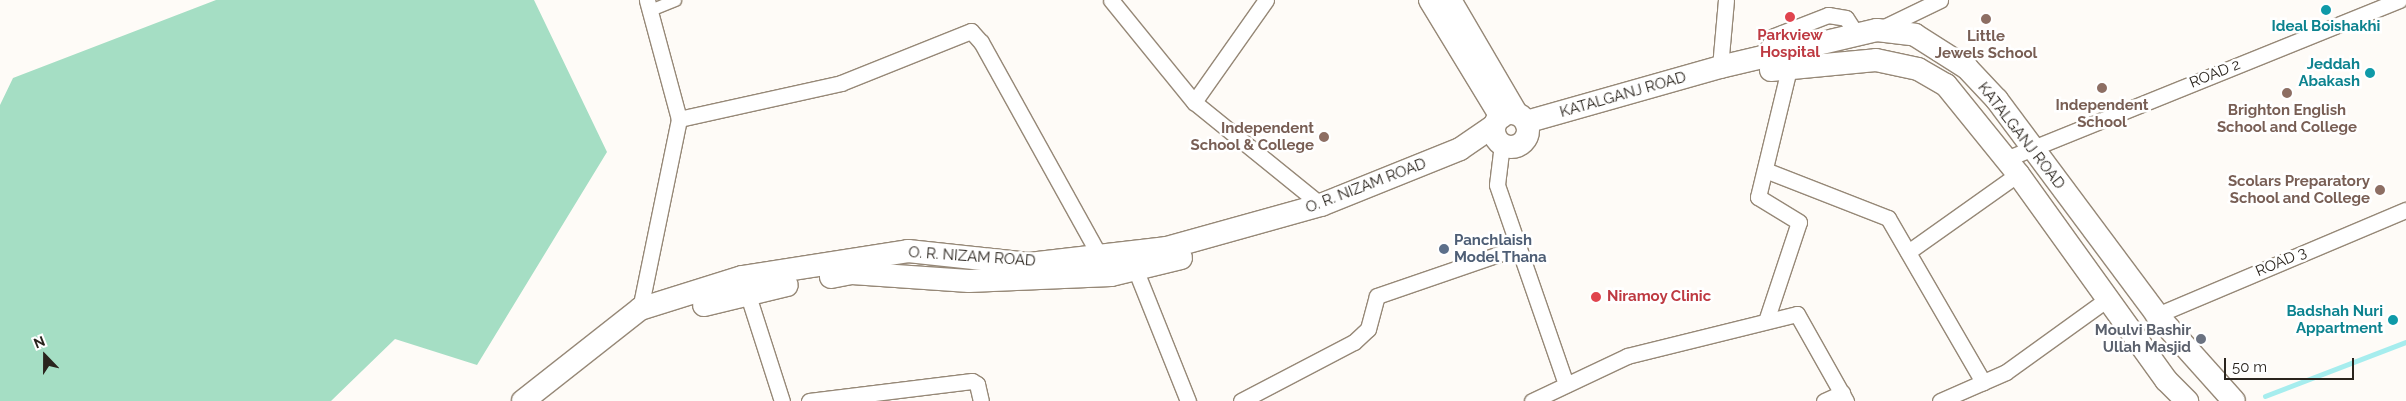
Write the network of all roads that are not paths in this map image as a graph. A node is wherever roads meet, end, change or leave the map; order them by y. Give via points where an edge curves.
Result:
1 (675, 0) edge
2 (1111, 0) edge
3 (1266, 0) edge
4 (1430, 0) edge
5 (1450, 0) edge
6 (1726, 0) edge
7 (1940, 0) edge
8 (2398, 0) edge
9 (648, 5) edge
10 (1867, 32) junction
11 (1932, 44) junction
12 (1790, 65) junction
13 (1720, 67) junction
14 (1918, 69) junction
15 (1194, 102) junction
16 (679, 119) junction
17 (1509, 128) junction
18 (2031, 147) junction
19 (2012, 167) junction
20 (1765, 170) junction
21 (1321, 204) junction
22 (2406, 210) edge
23 (1519, 247) junction
24 (1908, 252) junction
25 (1100, 257) junction
26 (1133, 263) junction
27 (745, 285) junction
28 (2106, 300) junction
29 (640, 309) junction
30 (2157, 315) junction
31 (1766, 321) junction
32 (1983, 382) junction
33 (1566, 384) junction
34 (1844, 397) edge
35 (523, 401) edge
36 (543, 401) edge
37 (782, 401) edge
38 (809, 401) edge
39 (981, 401) edge
40 (1188, 401) edge
41 (1241, 401) edge
42 (1532, 401) edge
43 (1824, 401) edge
44 (1940, 401) edge
45 (2187, 401) edge
46 (2234, 401) edge

1 - 9 street
2 - 15 street
3 - 15 street
4 - 17 main road
5 - 17 main road
6 - 13 street
7 - 10 street
8 - 18 street, ROAD 2
9 - 16 street
10 - 11 main road, KATALGANJ ROAD via 1897,30
10 - 13 main road, KATALGANJ ROAD
11 - 14 main road
11 - 18 main road, KATALGANJ ROAD via 1967,68 1997,100
12 - 14 main road, KATALGANJ ROAD via 1876,60
12 - 17 main road, KATALGANJ ROAD
12 - 20 street
13 - 17 main road, KATALGANJ ROAD
14 - 19 main road, KATALGANJ ROAD via 1946,85
15 - 21 street
16 - 25 street via 841,83 971,31 982,42
16 - 29 street
17 - 21 main road, O. R. NIZAM ROAD
17 - 23 street via 1497,185
17 - 26 main road via 1356,202
18 - 19 street, ROAD 2
18 - 30 main road, KATALGANJ ROAD
19 - 24 street, ROAD 2
19 - 28 main road, KATALGANJ ROAD
20 - 24 street via 1888,218
20 - 31 street via 1758,197 1799,222
21 - 26 main road, O. R. NIZAM ROAD
22 - 30 street, ROAD 3
23 - 33 street
23 - 41 street via 1378,296 1368,329 1354,342
24 - 32 street
25 - 26 main road, O. R. NIZAM ROAD
25 - 27 main road, O. R. NIZAM ROAD via 1029,264 908,251
26 - 27 main road via 969,281 852,274
26 - 40 street
27 - 29 main road, O. R. NIZAM ROAD
27 - 36 main road via 644,322
27 - 37 street
28 - 32 street via 2006,372
28 - 45 main road, KATALGANJ ROAD
29 - 35 main road, O. R. NIZAM ROAD
30 - 46 main road, KATALGANJ ROAD
31 - 33 street via 1627,356
31 - 34 street via 1797,314
32 - 44 street
33 - 42 street
34 - 43 street
38 - 39 street via 972,381 978,384

